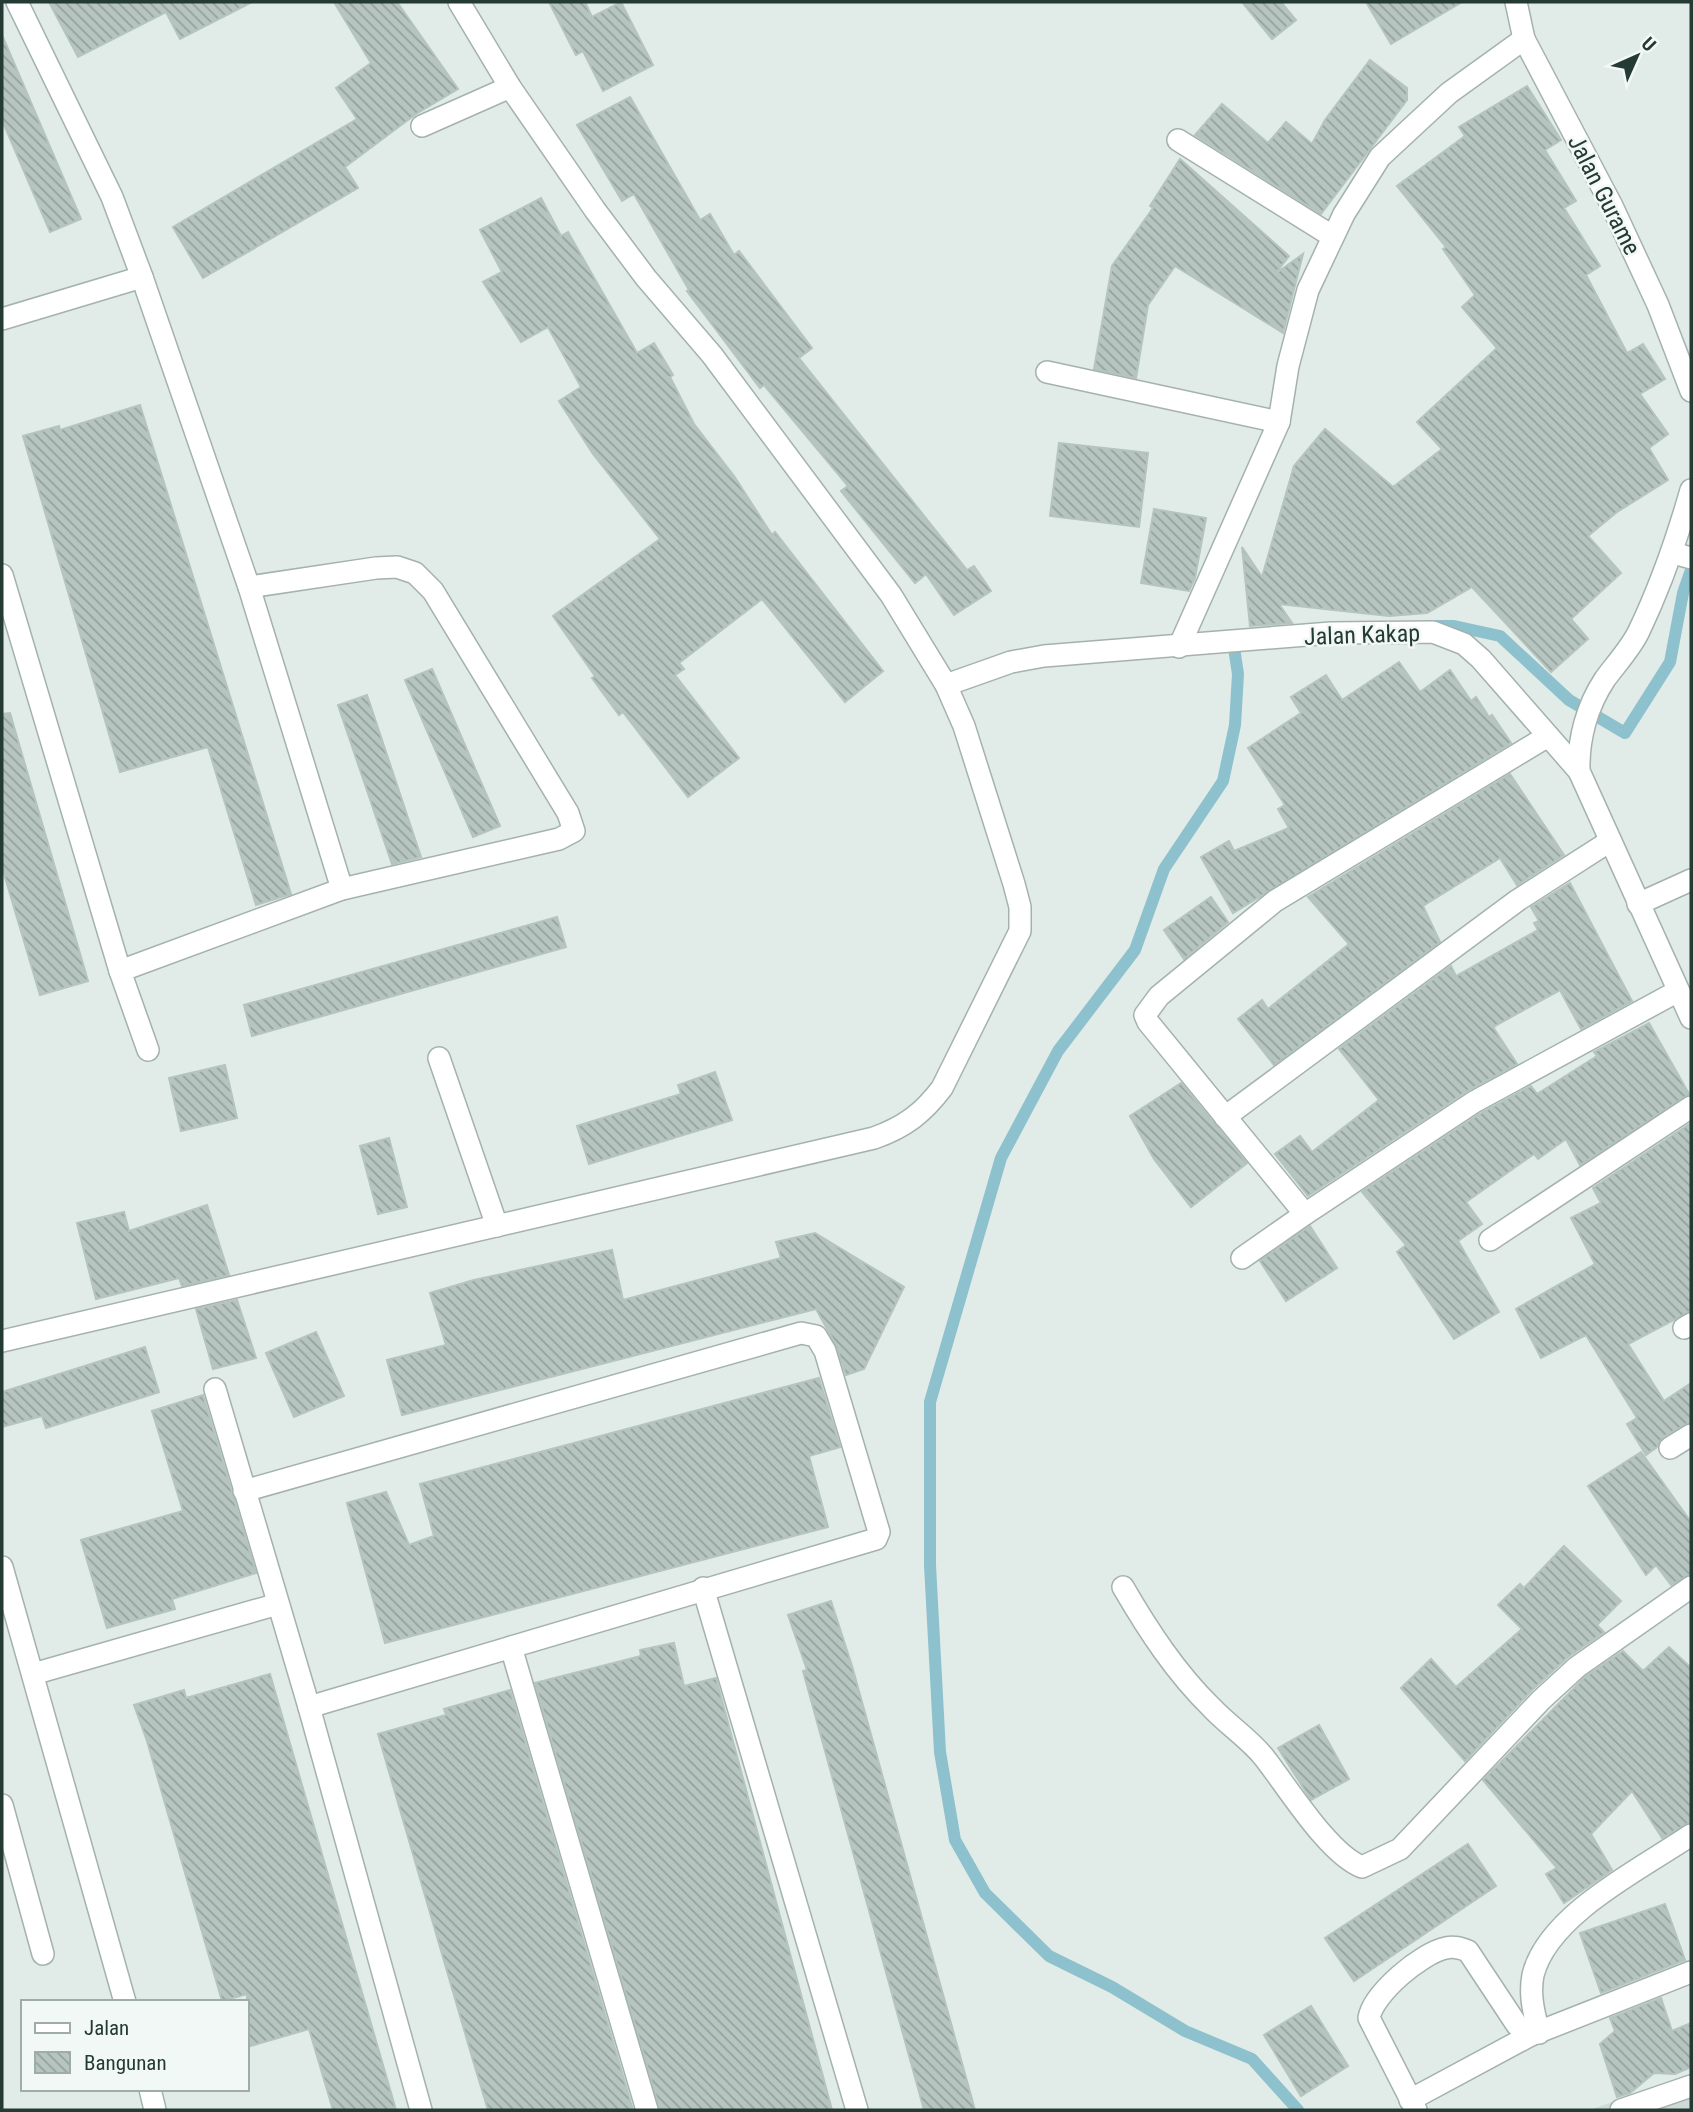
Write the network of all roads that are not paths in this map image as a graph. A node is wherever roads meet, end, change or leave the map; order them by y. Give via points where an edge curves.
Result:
1 (17, 2) edge
2 (460, 2) edge
3 (1516, 2) edge
4 (1524, 39) junction
5 (510, 87) junction
6 (422, 126) dead end
7 (1178, 140) dead end
8 (1332, 236) junction
9 (142, 277) junction
10 (2, 319) edge
11 (1047, 372) dead end
12 (1691, 391) edge
13 (1279, 422) junction
14 (1691, 490) edge
15 (1684, 556) edge
16 (2, 575) edge
17 (249, 587) junction
18 (1179, 647) junction
19 (946, 685) junction
20 (1548, 736) junction
21 (1579, 771) junction
22 (1610, 841) junction
23 (1691, 880) edge
24 (342, 889) junction
25 (1638, 904) junction
26 (120, 971) junction
27 (1678, 991) junction
28 (1691, 1018) edge
29 (148, 1050) dead end
30 (439, 1058) dead end
31 (1691, 1107) edge
32 (1225, 1117) junction
33 (1305, 1214) junction
34 (497, 1226) junction
35 (1490, 1240) dead end
36 (1242, 1258) dead end
37 (2, 1342) edge
38 (215, 1389) dead end
39 (1691, 1435) edge
40 (1670, 1448) dead end
41 (244, 1490) junction
42 (2, 1567) edge
43 (1123, 1587) dead end
44 (1691, 1587) edge
45 (703, 1588) junction
46 (7, 1601) edge
47 (278, 1604) junction
48 (511, 1647) junction
49 (33, 1674) junction
50 (309, 1707) junction
51 (2, 1805) edge
52 (1691, 1835) edge
53 (43, 1954) dead end
54 (1691, 1972) edge
55 (124, 2000) edge
56 (1535, 2034) junction
57 (1691, 2085) edge
58 (150, 2091) edge
59 (1413, 2105) edge
60 (155, 2110) edge
61 (421, 2110) edge
62 (647, 2110) edge
63 (856, 2110) edge
64 (1621, 2110) edge

1 - 9 street via 112,197
2 - 5 street
3 - 4 street, Jalan Gurame
4 - 8 street via 1449,93 1380,157
4 - 12 street, Jalan Gurame via 1612,206 1658,304
5 - 6 street
5 - 19 street via 631,258 720,365 860,552
7 - 8 street
8 - 13 street via 1301,315
9 - 10 street
9 - 17 street
11 - 13 street
13 - 18 street
14 - 15 street
15 - 21 street via 1603,683 1585,721 1578,747
16 - 26 street
17 - 24 street
17 - 24 street via 376,568 397,567 415,573 447,610 573,825 574,831 559,839
18 - 19 street, Jalan Kakap via 1044,656 1011,662
18 - 20 street, Jalan Kakap via 1331,633 1433,632 1464,644 1481,659
19 - 34 street via 964,726 1021,920 1016,941 979,1020 943,1088 925,1111 899,1129 874,1138
20 - 21 street, Jalan Kakap
20 - 32 street via 1276,901 1193,966 1148,1009 1148,1022
21 - 22 street, Jalan Kakap
22 - 25 street, Jalan Kakap
22 - 32 street via 1518,900
23 - 25 street
24 - 26 street
25 - 27 street, Jalan Kakap
26 - 29 street
27 - 28 street, Jalan Kakap
27 - 33 street via 1474,1102
30 - 34 street
31 - 35 street
32 - 33 street
33 - 36 street
34 - 37 street
38 - 41 street
39 - 40 street
41 - 45 street via 801,1333 816,1336 825,1351 879,1532 876,1539
41 - 47 street
42 - 46 street
43 - 44 street via 1150,1632 1211,1708 1261,1754 1328,1838 1362,1867 1400,1849 1577,1667
45 - 48 street
45 - 63 street
46 - 49 street
47 - 49 street
47 - 50 street
48 - 50 street
48 - 62 street
49 - 55 street
50 - 61 street
51 - 53 street
52 - 56 street via 1599,1896 1548,1944 1531,1990
54 - 56 street
56 - 59 street
56 - 59 street via 1517,2025 1468,1951 1444,1948 1427,1956 1377,1998 1370,2014
57 - 64 street
58 - 60 street

